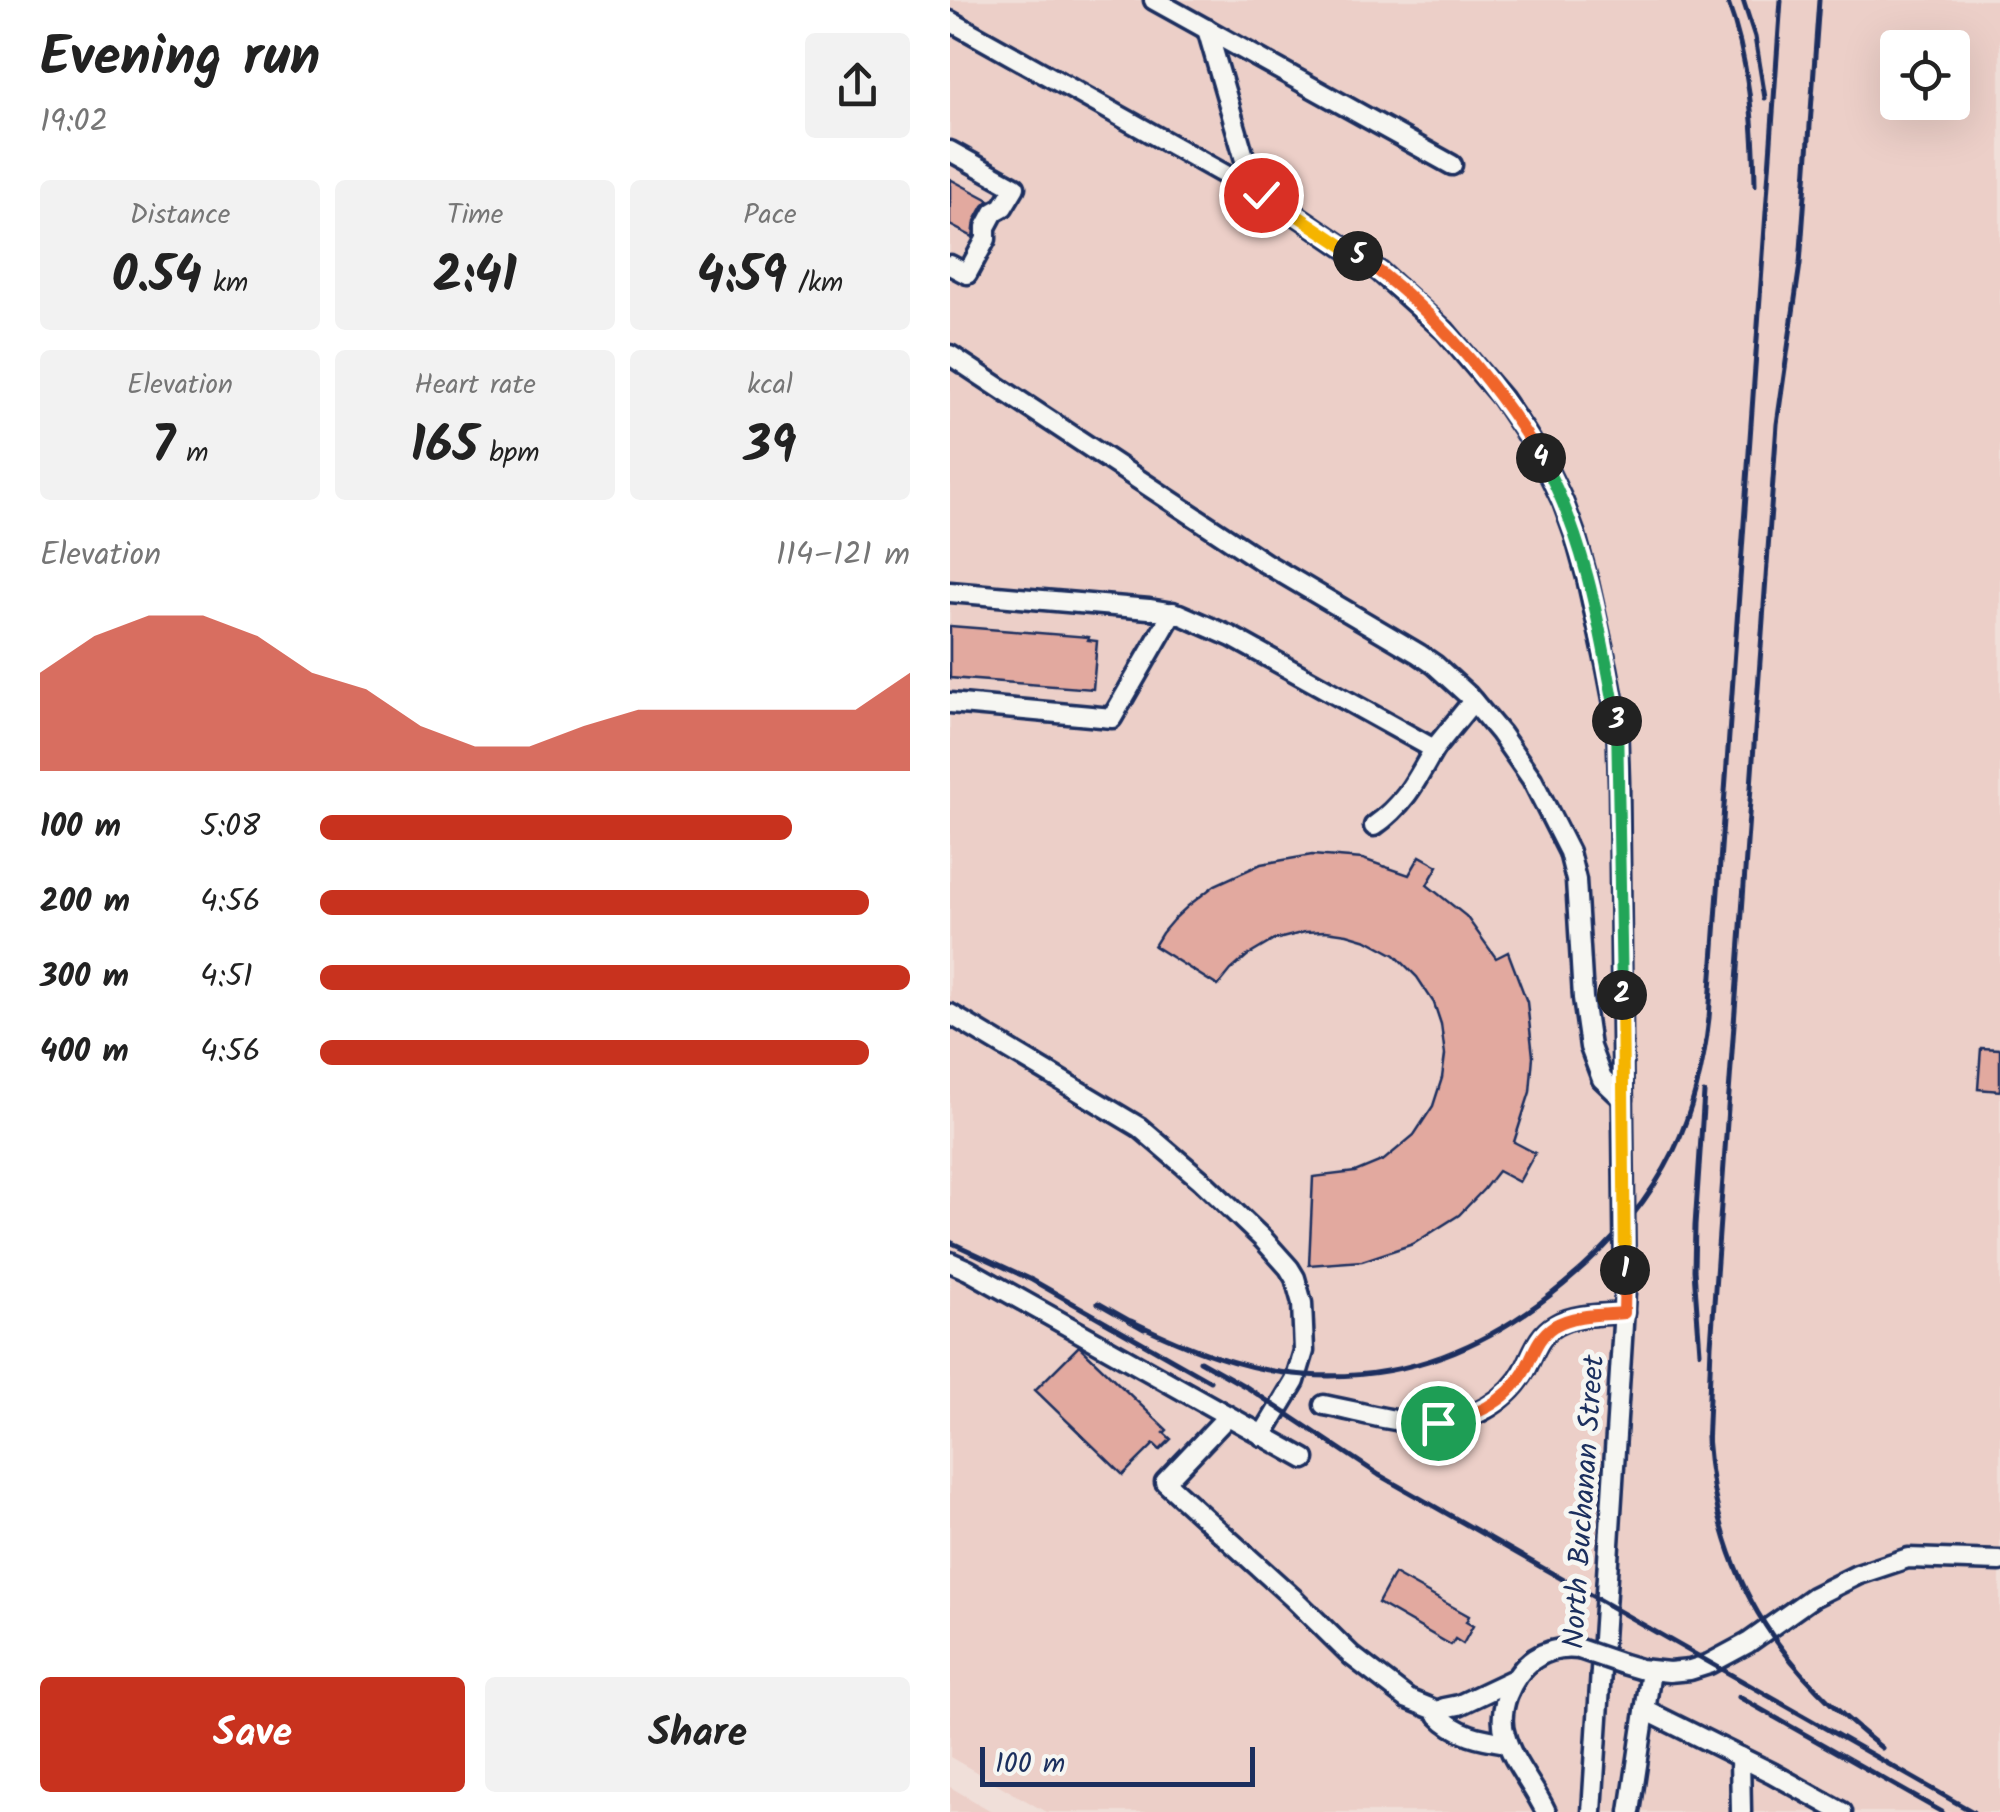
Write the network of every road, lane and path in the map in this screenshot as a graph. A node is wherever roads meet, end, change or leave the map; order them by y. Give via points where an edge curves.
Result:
1 (1154, 0) edge
2 (950, 20) edge
3 (1207, 29) junction
4 (950, 152) edge
5 (1452, 164) dead end
6 (1254, 191) junction
7 (950, 264) edge
8 (950, 355) edge
9 (950, 592) edge
10 (1173, 612) junction
11 (1473, 701) junction
12 (950, 703) edge
13 (1434, 749) junction
14 (1374, 826) dead end
15 (950, 1014) edge
16 (1623, 1099) junction
17 (950, 1262) edge
18 (1624, 1313) junction
19 (1324, 1405) dead end
20 (1228, 1417) junction
21 (1262, 1436) junction
22 (1305, 1459) dead end
23 (2000, 1561) edge
24 (1651, 1671) junction
25 (1514, 1680) junction
26 (1645, 1710) junction
27 (1440, 1712) junction
28 (1507, 1742) junction
29 (1740, 1757) junction
30 (1743, 1811) edge
31 (1546, 1812) edge
32 (1592, 1812) edge
33 (1630, 1812) edge
34 (1842, 1812) edge

1 - 3 street
2 - 6 street, North Buchanan Street
3 - 5 street
3 - 6 street
4 - 7 street via 1014,187 994,212 967,274
6 - 16 street, North Buchanan Street via 1380,272 1445,331 1525,432 1575,535 1617,720
8 - 11 street via 1266,563 1419,654
9 - 10 street
10 - 12 street via 1112,718
10 - 13 street
11 - 13 street
11 - 16 street via 1532,779 1569,852 1590,1047 1602,1079
13 - 14 street via 1408,795
15 - 21 street via 1139,1127 1289,1268 1302,1303 1304,1351 1295,1381
16 - 18 street, North Buchanan Street
17 - 20 street
18 - 19 street via 1556,1325 1541,1337 1514,1386 1458,1420 1405,1422
18 - 32 street, North Buchanan Street
20 - 21 street
20 - 27 street via 1165,1482 1352,1656 1408,1699
21 - 22 street
23 - 24 street via 1908,1558 1814,1597 1709,1664
24 - 25 street, bridge via 1564,1648 1529,1660
24 - 26 street
25 - 27 street
25 - 28 street via 1504,1705
26 - 29 street
26 - 33 street
27 - 28 street via 1446,1724 1473,1738
28 - 31 street
29 - 30 street
29 - 34 street

